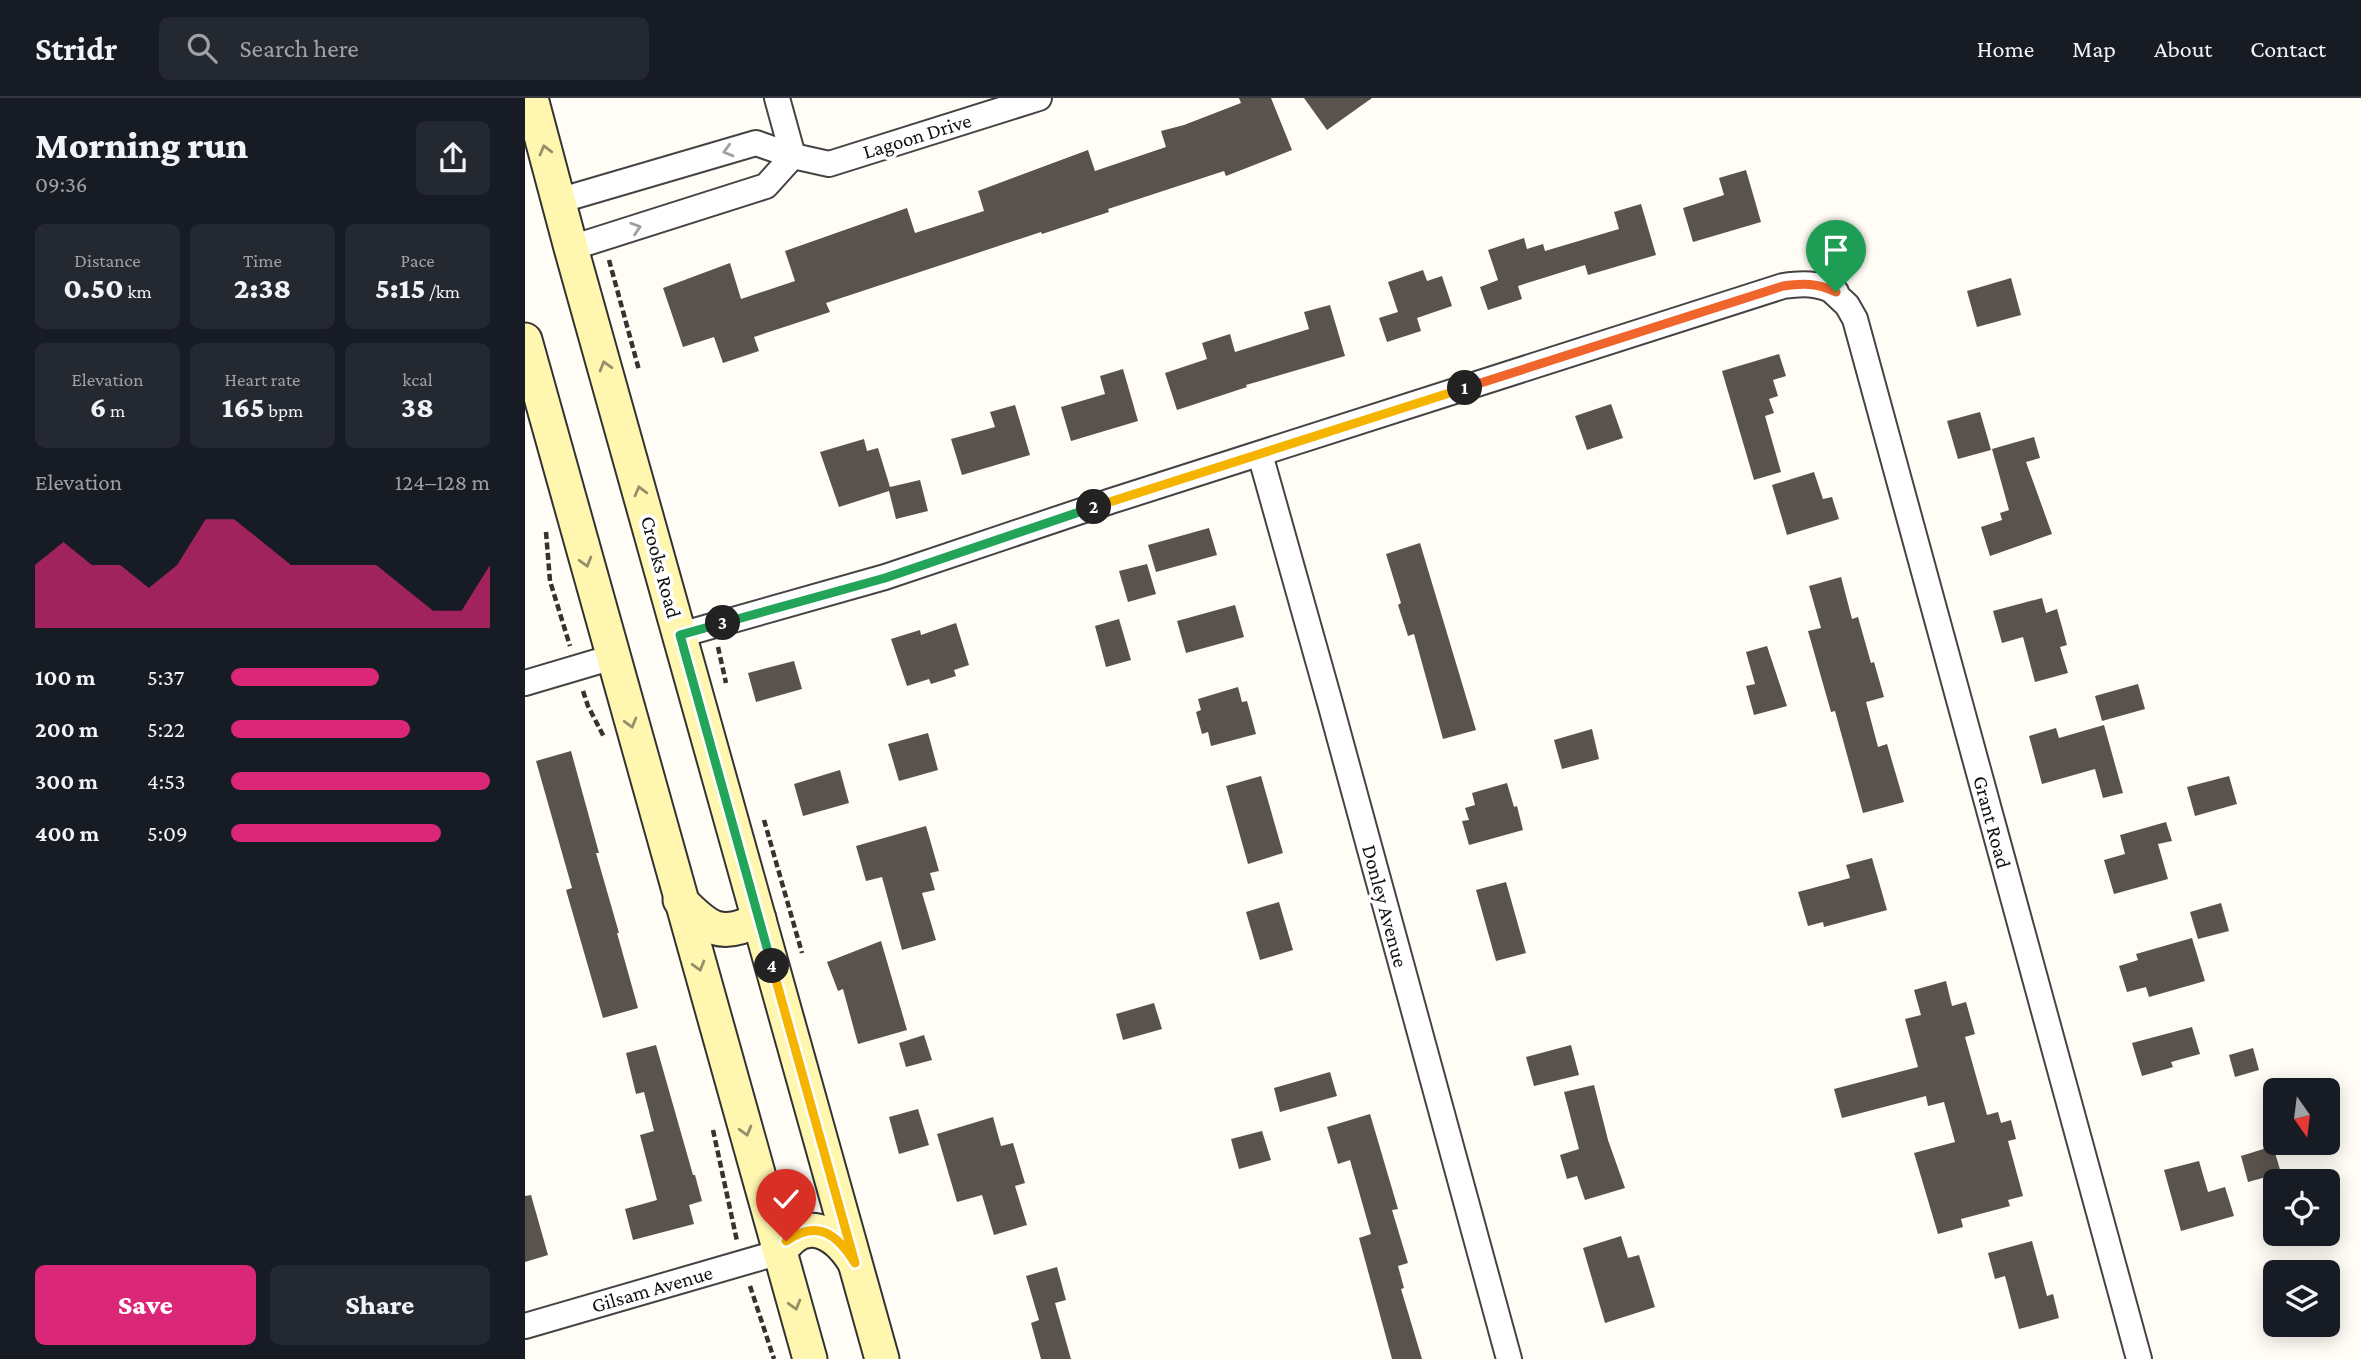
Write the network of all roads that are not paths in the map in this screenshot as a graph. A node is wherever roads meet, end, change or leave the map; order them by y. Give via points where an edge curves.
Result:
1 (531, 98) edge
2 (777, 98) edge
3 (1039, 98) edge
4 (793, 156) junction
5 (558, 201) junction
6 (571, 248) junction
7 (525, 340) edge
8 (1260, 454) junction
9 (680, 635) junction
10 (613, 657) junction
11 (525, 683) edge
12 (680, 900) junction
13 (759, 919) junction
14 (779, 1252) junction
15 (855, 1263) junction
16 (525, 1326) edge
17 (810, 1359) edge
18 (882, 1359) edge
19 (1510, 1359) edge
20 (2140, 1359) edge

5 -> 1 main road, Crooks Road
2 - 4 street
3 - 4 street, Lagoon Drive via 829,164
4 -> 5 street, Lagoon Drive via 756,144
6 -> 4 street via 766,186
5 - 6 main road, Crooks Road
9 -> 6 main road, Crooks Road
7 -> 10 main road
8 - 9 street via 885,578
8 - 19 street, Donley Avenue
8 - 20 street, Grant Road via 1783,286 1812,284 1836,292 1855,319
9 - 13 main road, Crooks Road
10 - 11 street
10 -> 12 main road
12 - 13 main road via 702,923 719,930 734,930
12 -> 14 main road
13 - 15 main road, Crooks Road
14 - 15 main road via 797,1234 823,1231 844,1246
14 - 16 street, Gilsam Avenue
14 -> 17 main road
15 - 18 main road, Crooks Road

